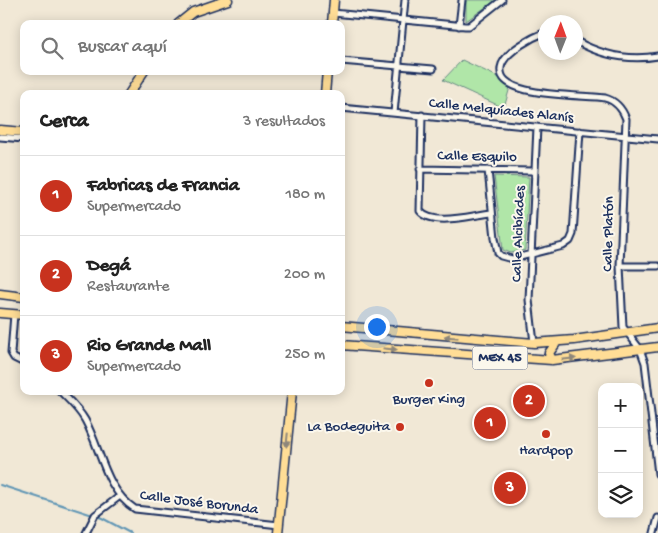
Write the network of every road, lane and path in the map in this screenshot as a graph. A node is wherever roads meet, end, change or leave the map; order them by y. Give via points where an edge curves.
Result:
1 (228, 0) edge
2 (334, 0) edge
3 (405, 0) edge
4 (462, 0) edge
5 (502, 0) edge
6 (333, 13) junction
7 (403, 19) junction
8 (183, 20) edge
9 (332, 20) edge
10 (459, 26) junction
11 (538, 37) edge
12 (583, 45) edge
13 (658, 56) edge
14 (345, 61) edge
15 (399, 66) junction
16 (433, 69) dead end
17 (141, 75) edge
18 (327, 75) edge
19 (132, 90) edge
20 (325, 90) edge
21 (345, 108) edge
22 (394, 113) junction
23 (422, 115) junction
24 (538, 127) junction
25 (0, 130) edge
26 (580, 131) junction
27 (20, 132) edge
28 (626, 135) junction
29 (0, 137) edge
30 (658, 138) edge
31 (20, 139) edge
32 (420, 169) junction
33 (488, 170) junction
34 (534, 172) junction
35 (492, 213) junction
36 (530, 256) junction
37 (620, 266) junction
38 (658, 266) edge
39 (0, 294) edge
40 (20, 296) edge
41 (0, 313) edge
42 (14, 314) junction
43 (20, 315) edge
44 (345, 326) edge
45 (658, 328) edge
46 (627, 333) junction
47 (557, 342) junction
48 (534, 343) junction
49 (345, 345) edge
50 (658, 347) edge
51 (640, 349) junction
52 (530, 360) junction
53 (552, 360) junction
54 (20, 361) edge
55 (64, 395) edge
56 (292, 395) edge
57 (658, 474) edge
58 (120, 496) junction
59 (658, 518) edge
60 (279, 529) edge
61 (86, 533) edge
62 (654, 533) edge

1 - 8 main road via 192,12
2 - 6 main road
3 - 7 street
4 - 10 street
5 - 10 street via 469,26
6 - 7 street
6 - 9 main road
7 - 10 street
7 - 15 street
11 - 28 street, Calle Platón via 506,58 502,68 506,81 531,91 611,100 623,112
12 - 13 street via 611,55
14 - 15 street
15 - 16 street
15 - 22 street
17 - 19 main road
18 - 20 main road
21 - 22 street, Calle Melquíades Alanís
22 - 23 street, Calle Melquíades Alanís
23 - 24 street, Calle Melquíades Alanís
23 - 32 street
24 - 26 street, Calle Melquíades Alanís
24 - 34 street, Calle Alcibíades
25 - 27 main road
26 - 28 street, Calle Melquíades Alanís
26 - 36 street via 573,234 563,246
28 - 30 street, Calle Melquíades Alanís
28 - 37 street, Calle Platón
29 - 31 street
32 - 33 street, Calle Esquilo
32 - 35 street via 420,210 427,218 437,220
33 - 34 street, Calle Esquilo
33 - 35 street
34 - 36 street, Calle Alcibíades
35 - 36 street via 498,253 509,259
36 - 48 street, Calle Alcibíades via 530,311
37 - 38 street
37 - 46 street, Calle Platón via 623,327
39 - 40 main road
41 - 42 main road
42 - 43 main road
42 - 54 street via 11,353
48 -> 44 main road, MEX 45
45 - 46 main road, MEX 45
46 - 47 main road, MEX 45
46 - 51 street
47 - 48 main road, MEX 45
47 - 53 main road via 549,352
48 - 52 main road
49 -> 52 main road, MEX 45
50 - 51 main road, MEX 45
53 -> 51 main road, MEX 45
51 - 57 street via 645,363
52 - 53 main road, MEX 45
55 - 58 street via 86,422
56 -> 60 main road
58 - 60 street, Calle José Borunda via 135,509 143,511
58 - 61 street via 92,518
59 - 62 street

